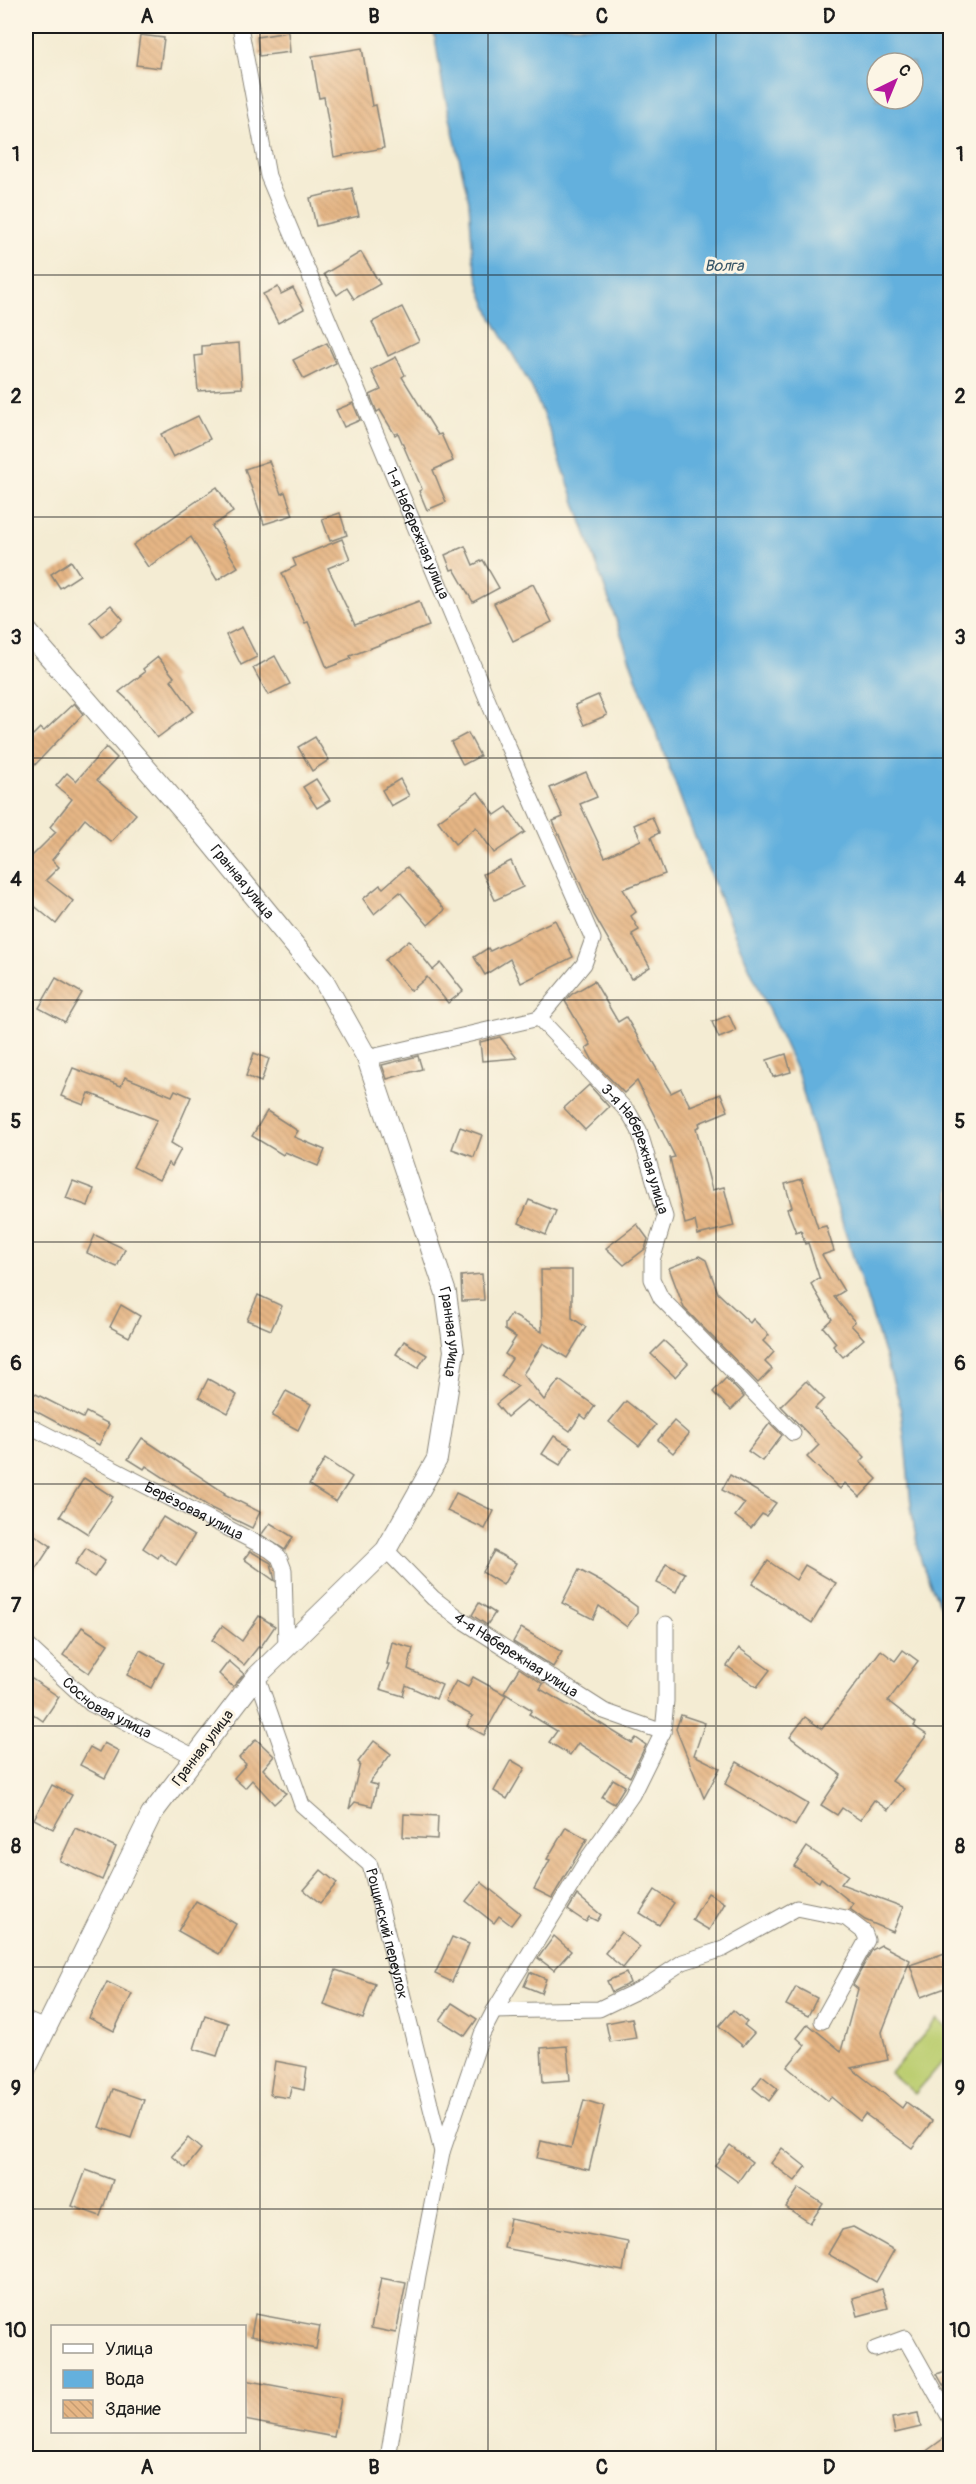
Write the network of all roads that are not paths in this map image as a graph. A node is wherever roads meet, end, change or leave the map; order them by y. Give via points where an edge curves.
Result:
1 (240, 26) edge
2 (26, 630) edge
3 (538, 1018) junction
4 (367, 1058) junction
5 (26, 1424) edge
6 (793, 1433) dead end
7 (386, 1550) junction
8 (666, 1624) dead end
9 (26, 1644) edge
10 (286, 1648) junction
11 (257, 1676) junction
12 (663, 1732) junction
13 (197, 1758) junction
14 (494, 2012) junction
15 (26, 2020) edge
16 (822, 2021) dead end
17 (47, 2029) junction
18 (26, 2069) edge
19 (442, 2152) junction
20 (875, 2349) dead end
21 (951, 2418) edge
22 (388, 2458) edge

1 - 3 street, 1-я Набережная улица via 268,176 491,708 593,939 584,964
2 - 4 street, Гранная улица via 205,836 324,981
3 - 4 street
3 - 6 street, 3-я Набережная улица via 629,1113 639,1130 665,1217 652,1260 652,1279 661,1298
4 - 7 street, Гранная улица via 446,1293 454,1351 437,1459
5 - 10 street, Берёзовая улица via 279,1557 284,1570
7 - 10 street, Гранная улица
7 - 12 street, 4-я Набережная улица via 433,1598 463,1621 604,1711
8 - 12 street
9 - 13 street, Сосновая улица via 91,1704
10 - 11 street, Гранная улица
11 - 13 street, Гранная улица
11 - 19 street, Рощинский переулок via 302,1805 370,1865
12 - 14 street via 632,1795 590,1855
13 - 17 street, Гранная улица via 151,1815
14 - 16 street via 599,2009 645,1987 683,1962 723,1949 797,1908 846,1918 864,1932 867,1940
14 - 19 street via 482,2034
15 - 17 street
17 - 18 street, Гранная улица
19 - 22 street
20 - 21 street via 905,2338

